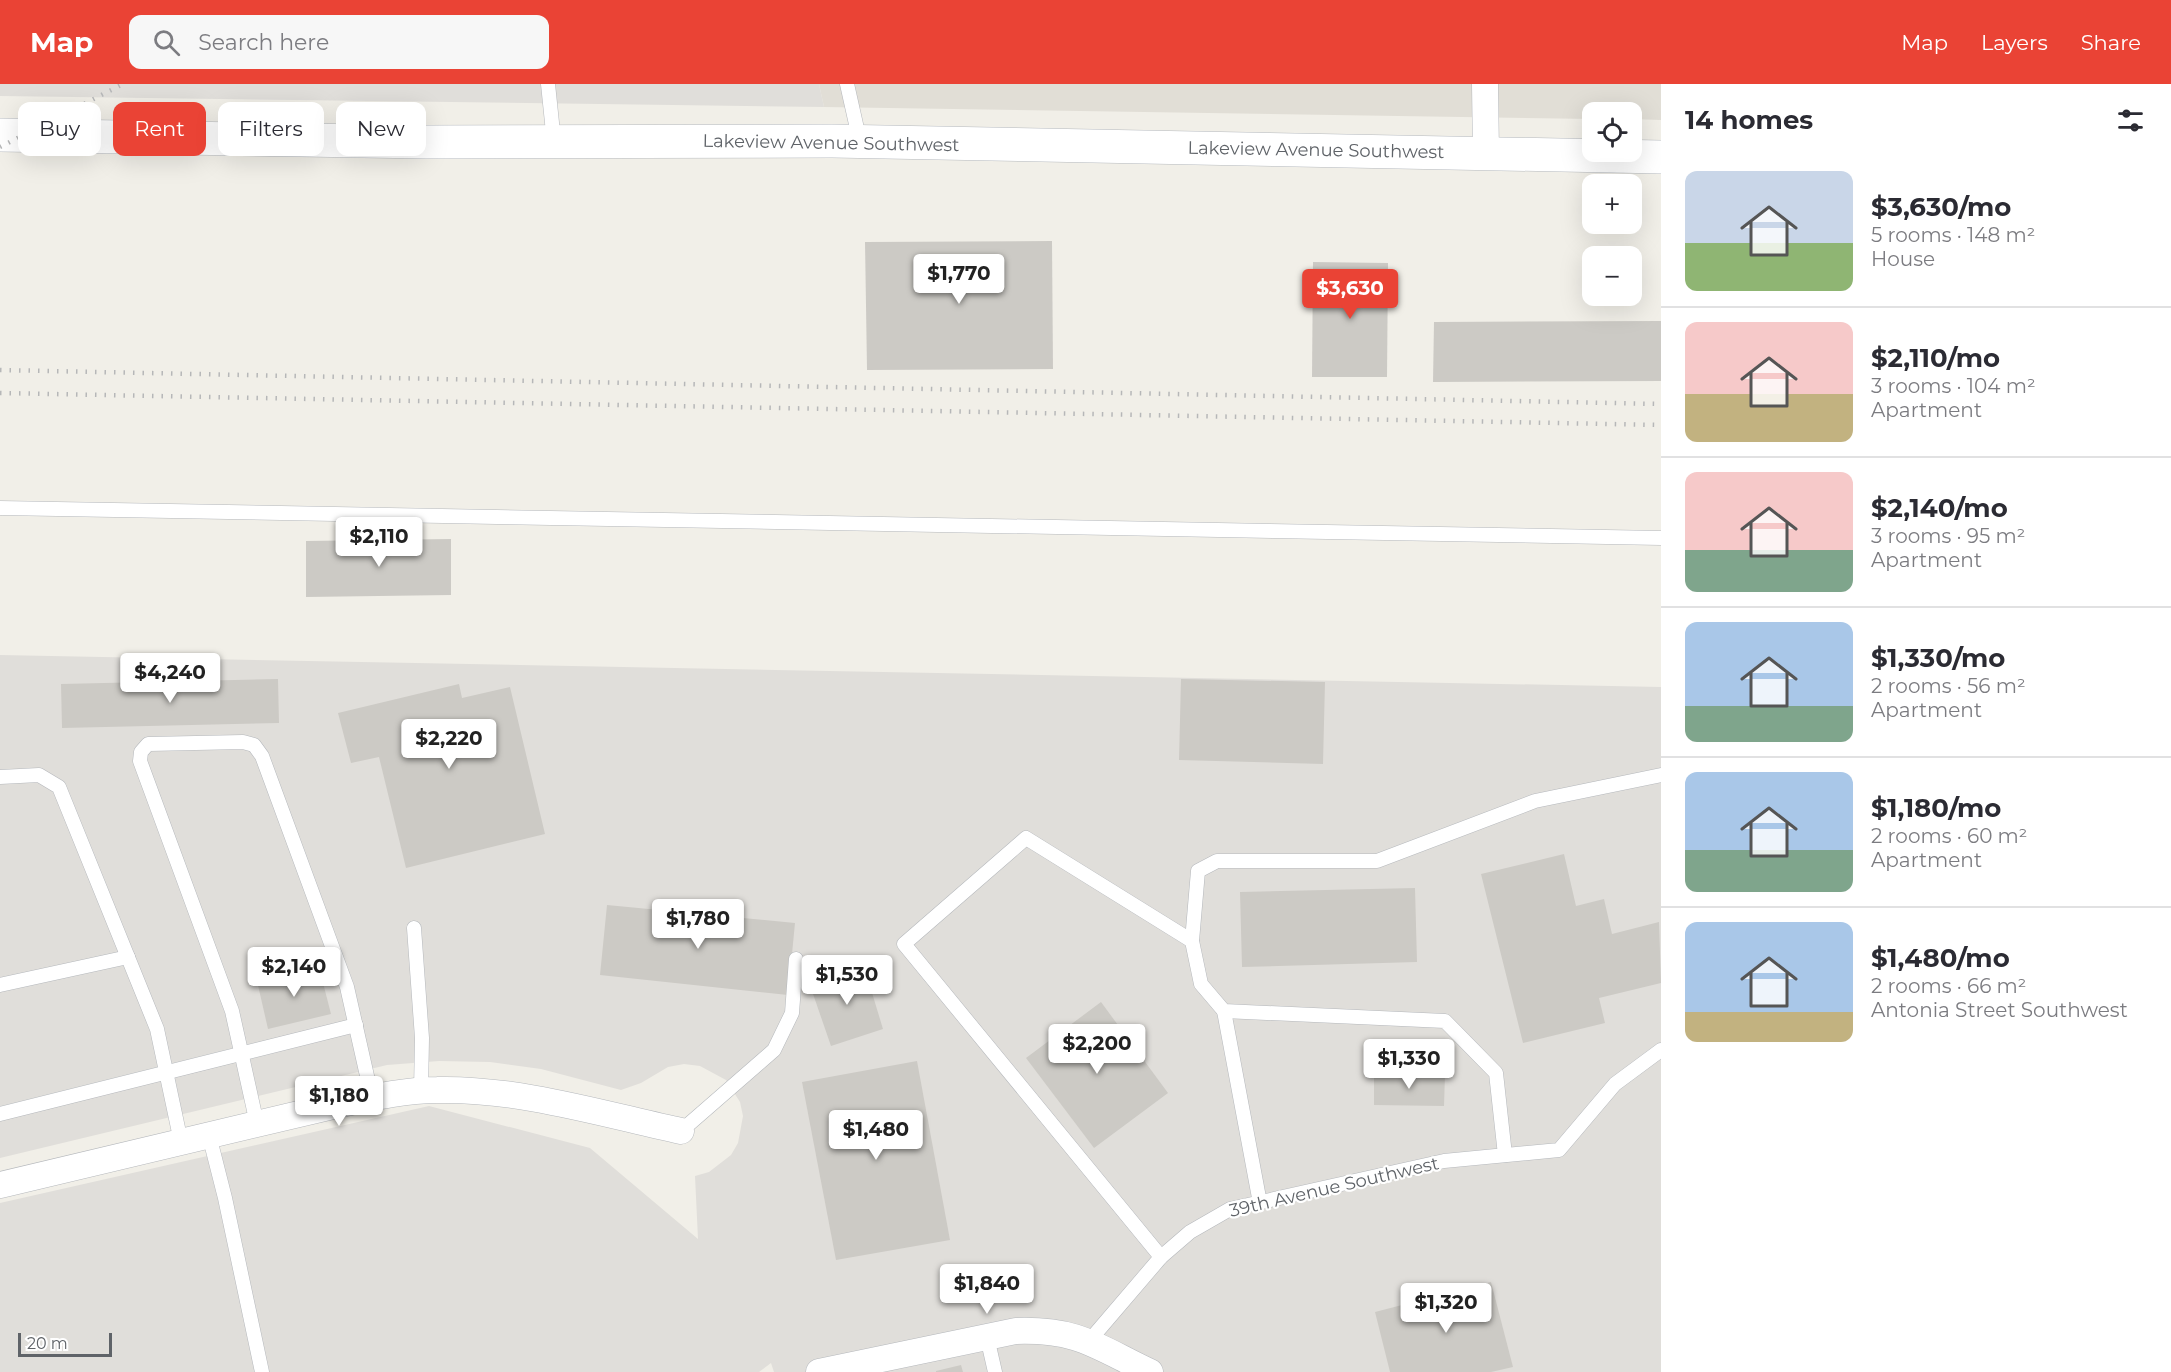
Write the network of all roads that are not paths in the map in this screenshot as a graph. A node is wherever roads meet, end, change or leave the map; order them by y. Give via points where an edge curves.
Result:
1 (548, 84) edge
2 (847, 84) edge
3 (1485, 84) edge
4 (0, 135) edge
5 (554, 142) junction
6 (860, 142) junction
7 (1486, 154) junction
8 (1661, 157) edge
9 (0, 508) edge
10 (1661, 538) edge
11 (1661, 775) edge
12 (0, 777) edge
13 (414, 928) dead end
14 (1191, 941) junction
15 (128, 957) junction
16 (796, 959) dead end
17 (0, 985) edge
18 (1224, 1011) junction
19 (356, 1025) junction
20 (1661, 1050) edge
21 (242, 1054) junction
22 (166, 1072) junction
23 (421, 1091) junction
24 (372, 1098) junction
25 (0, 1114) edge
26 (257, 1124) junction
27 (681, 1131) joint
28 (209, 1135) junction
29 (181, 1142) junction
30 (1505, 1155) junction
31 (0, 1185) edge
32 (1260, 1203) junction
33 (1161, 1257) junction
34 (987, 1337) junction
35 (1090, 1340) junction
36 (262, 1372) edge
37 (819, 1372) edge
38 (995, 1372) edge
39 (1150, 1372) edge

1 - 5 lane
2 - 6 lane
3 - 7 street
4 - 5 street, Lakeview Avenue Southwest
5 - 6 street, Lakeview Avenue Southwest
6 - 7 street, Lakeview Avenue Southwest
7 - 8 street, Lakeview Avenue Southwest
9 - 10 lane
11 - 14 lane via 1534,801 1377,861 1217,861 1198,872
12 - 15 lane via 39,775 59,787
13 - 23 lane via 422,1038
14 - 18 lane via 1201,984
14 - 33 lane via 1026,838 904,944
15 - 17 lane
15 - 22 lane via 157,1029
16 - 27 lane via 792,1013 774,1050
18 - 30 lane via 1445,1021 1496,1073
18 - 32 lane
19 - 21 lane
19 - 21 lane via 347,987 262,756 254,745 148,744 140,761 232,1011
19 - 24 lane
20 - 30 lane, 39th Avenue Southwest via 1615,1083 1559,1150
21 - 22 lane
21 - 26 lane
22 - 25 lane
22 - 29 lane
23 - 24 street
23 - 27 street via 476,1091
24 - 26 street
26 - 28 street
28 - 29 street
28 - 36 lane
29 - 31 street
30 - 32 lane, 39th Avenue Southwest via 1444,1161
32 - 33 lane, 39th Avenue Southwest via 1230,1209 1190,1232
33 - 35 lane, 39th Avenue Southwest
34 - 35 street via 1041,1330
34 - 37 street
34 - 38 lane
35 - 39 street

